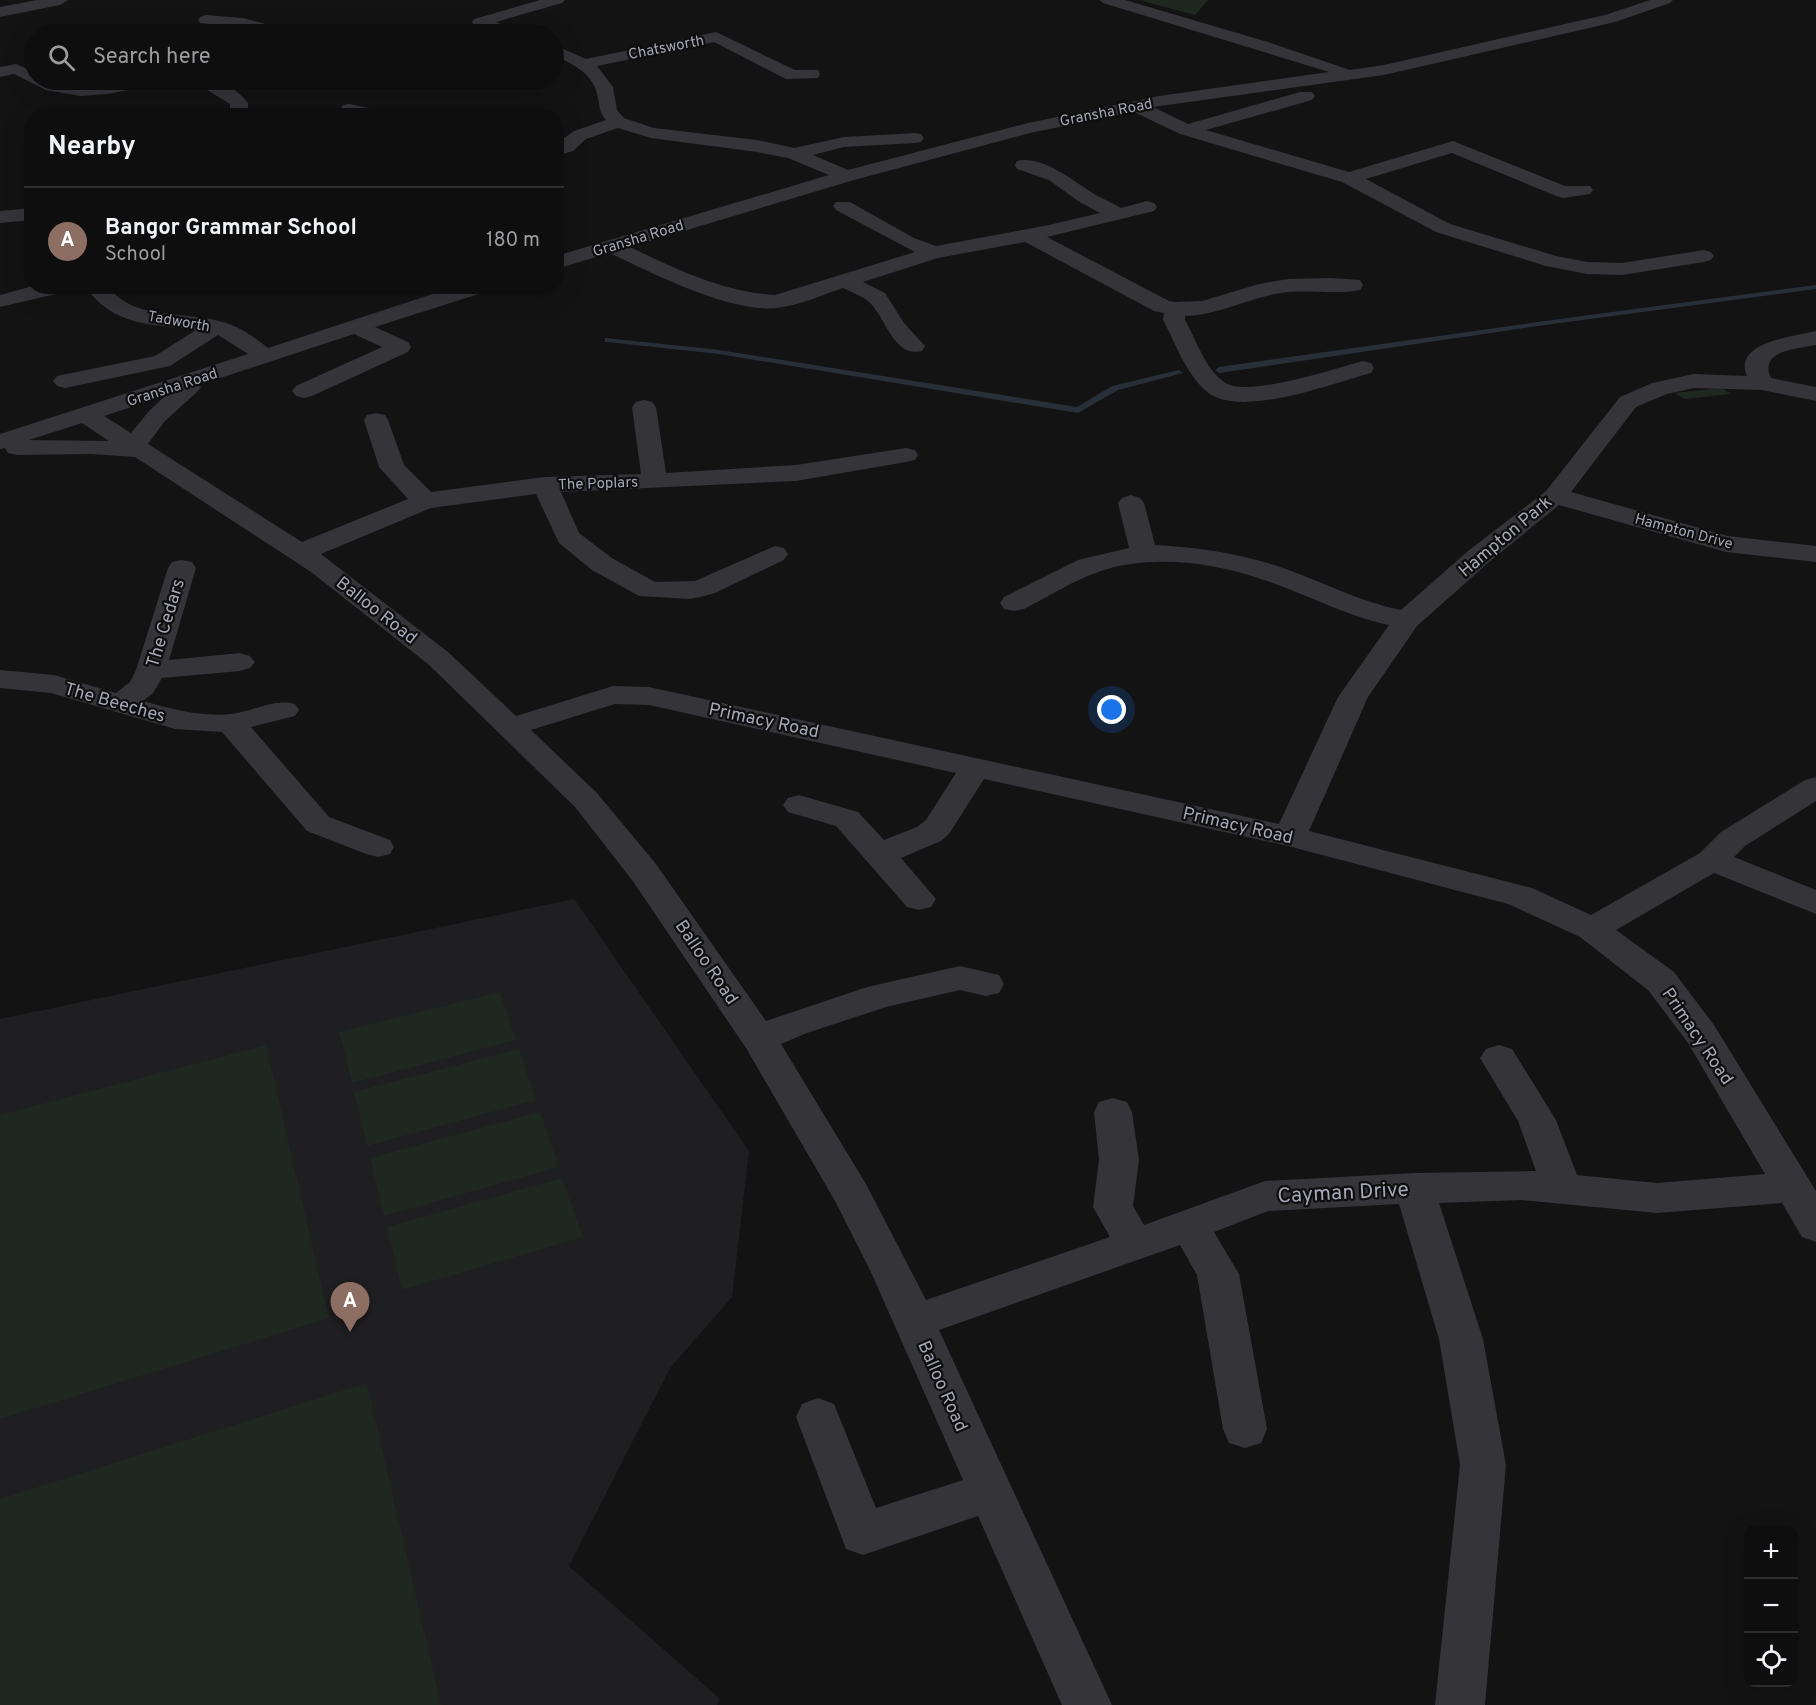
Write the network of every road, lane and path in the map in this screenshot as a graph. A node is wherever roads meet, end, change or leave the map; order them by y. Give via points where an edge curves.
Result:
1 (60, 0) edge
2 (557, 0) edge
3 (1108, 0) edge
4 (1665, 0) edge
5 (0, 12) edge
6 (202, 20) dead end
7 (250, 24) edge
8 (485, 24) edge
9 (564, 55) edge
10 (584, 64) junction
11 (0, 72) edge
12 (24, 73) edge
13 (812, 74) dead end
14 (1350, 81) junction
15 (64, 90) edge
16 (91, 90) edge
17 (221, 90) edge
18 (1136, 105) junction
19 (239, 108) edge
20 (618, 122) junction
21 (1186, 130) junction
22 (915, 138) dead end
23 (564, 148) edge
24 (794, 153) junction
25 (1024, 165) dead end
26 (847, 176) junction
27 (1349, 178) junction
28 (1583, 190) dead end
29 (843, 206) dead end
30 (1147, 207) dead end
31 (1118, 214) junction
32 (24, 215) edge
33 (0, 217) edge
34 (1027, 235) junction
35 (611, 246) junction
36 (934, 254) junction
37 (1704, 256) dead end
38 (564, 261) edge
39 (846, 281) junction
40 (1352, 285) dead end
41 (28, 294) edge
42 (103, 294) edge
43 (455, 294) edge
44 (0, 301) edge
45 (1175, 310) junction
46 (354, 326) junction
47 (216, 327) junction
48 (1816, 338) edge
49 (914, 346) dead end
50 (264, 356) junction
51 (1362, 368) dead end
52 (199, 378) junction
53 (65, 381) dead end
54 (1762, 383) junction
55 (304, 391) dead end
56 (1816, 394) edge
57 (644, 406) dead end
58 (86, 416) junction
59 (376, 420) dead end
60 (0, 442) edge
61 (0, 448) edge
62 (137, 448) junction
63 (906, 455) dead end
64 (655, 481) junction
65 (545, 485) junction
66 (1554, 496) junction
67 (425, 501) junction
68 (1131, 503) dead end
69 (300, 553) junction
70 (1143, 553) junction
71 (775, 554) dead end
72 (1816, 554) edge
73 (182, 568) dead end
74 (1014, 603) dead end
75 (1407, 620) junction
76 (240, 662) dead end
77 (152, 670) junction
78 (0, 679) edge
79 (122, 703) junction
80 (284, 710) dead end
81 (231, 723) junction
82 (511, 727) junction
83 (975, 767) junction
84 (1816, 787) edge
85 (799, 805) dead end
86 (1290, 836) junction
87 (378, 847) dead end
88 (881, 854) junction
89 (1712, 860) junction
90 (919, 900) dead end
91 (1816, 903) edge
92 (1592, 929) junction
93 (986, 984) dead end
94 (759, 1039) junction
95 (1498, 1058) dead end
96 (1113, 1112) dead end
97 (1793, 1187) junction
98 (1414, 1188) junction
99 (1562, 1189) junction
100 (1189, 1224) junction
101 (1816, 1226) edge
102 (1135, 1245) junction
103 (914, 1321) junction
104 (818, 1417) dead end
105 (1245, 1429) dead end
106 (991, 1491) junction
107 (1087, 1705) edge
108 (1460, 1705) edge

1 - 5 street
2 - 8 street via 480,22
3 - 14 street via 1262,45
4 - 14 street, Gransha Road via 1609,19
6 - 7 street
9 - 10 street
10 - 13 street, Chatsworth via 716,37 792,75
10 - 20 street via 603,81 608,111
11 - 12 street via 16,69
14 - 18 street, Gransha Road
14 - 21 street
15 - 16 street
17 - 19 street via 232,96
18 - 21 street
18 - 26 street, Gransha Road via 1028,128
20 - 23 street via 580,135
20 - 24 street via 651,133
21 - 27 street
22 - 24 street via 844,142
24 - 26 street
25 - 31 street via 1056,176
26 - 35 street, Gransha Road
27 - 28 street via 1453,147 1563,192
27 - 37 street via 1443,228 1553,262 1622,269
29 - 36 street
30 - 31 street
31 - 34 street
32 - 33 street
34 - 36 street
34 - 45 street
35 - 38 street, Gransha Road
35 - 39 street via 667,273 755,303 776,302
36 - 39 street
39 - 49 street via 876,298
40 - 45 street via 1312,282
41 - 44 street
42 - 47 street, Tadworth via 130,312
43 - 46 street, Gransha Road
45 - 51 street via 1174,320 1220,398 1269,391
46 - 50 street, Gransha Road
46 - 55 street via 400,347
47 - 50 street, Tadworth via 239,337
47 - 53 street via 162,361
48 - 54 street via 1768,349 1758,358 1756,370
50 - 52 street, Gransha Road
52 - 58 street, Gransha Road
52 - 62 street via 157,416
54 - 56 street, Hampton Park
54 - 66 street, Hampton Park via 1694,381 1641,394 1628,402
57 - 64 street
58 - 60 street, Gransha Road
58 - 62 street, Balloo Road
59 - 67 street via 392,467
61 - 62 street
62 - 69 street, Balloo Road
63 - 64 street, The Poplars via 796,473
64 - 65 street, The Poplars
65 - 67 street, The Poplars
65 - 71 street via 568,537 602,564 650,591 705,587
66 - 72 street, Hampton Drive via 1726,544
66 - 75 street, Hampton Park
67 - 69 street, The Poplars
68 - 70 street
69 - 82 street, Balloo Road via 438,658
70 - 74 street via 1088,566
70 - 75 street via 1212,558 1272,573 1372,613
73 - 77 street, The Cedars
75 - 86 street, Hampton Park via 1353,697
76 - 77 street
77 - 79 street, The Cedars via 143,687
78 - 79 street, The Beeches via 54,684
79 - 81 street, The Beeches via 175,720
80 - 81 street, The Beeches
81 - 87 street via 318,824
82 - 83 street, Primacy Road via 613,694 649,696
82 - 94 street, Balloo Road via 586,800 645,872
83 - 86 street, Primacy Road
83 - 88 street via 938,826 929,834
84 - 89 street via 1733,839
85 - 88 street via 847,819
86 - 92 street, Primacy Road via 1520,896
88 - 90 street
89 - 91 street
89 - 92 street
92 - 97 street, Primacy Road via 1661,981 1701,1034
93 - 94 street via 960,978 880,996
94 - 103 street, Balloo Road via 852,1195
95 - 99 street via 1537,1120
96 - 102 street via 1119,1160 1113,1207
97 - 99 street, Cayman Drive via 1657,1198
97 - 101 street, Primacy Road
98 - 99 street, Cayman Drive via 1522,1185
98 - 100 street, Cayman Drive via 1265,1196
98 - 108 street via 1461,1339 1482,1465
100 - 102 street, Cayman Drive
100 - 105 street via 1218,1274
102 - 103 street, Cayman Drive
103 - 106 street, Balloo Road
104 - 106 street via 863,1534
106 - 107 street, Balloo Road

